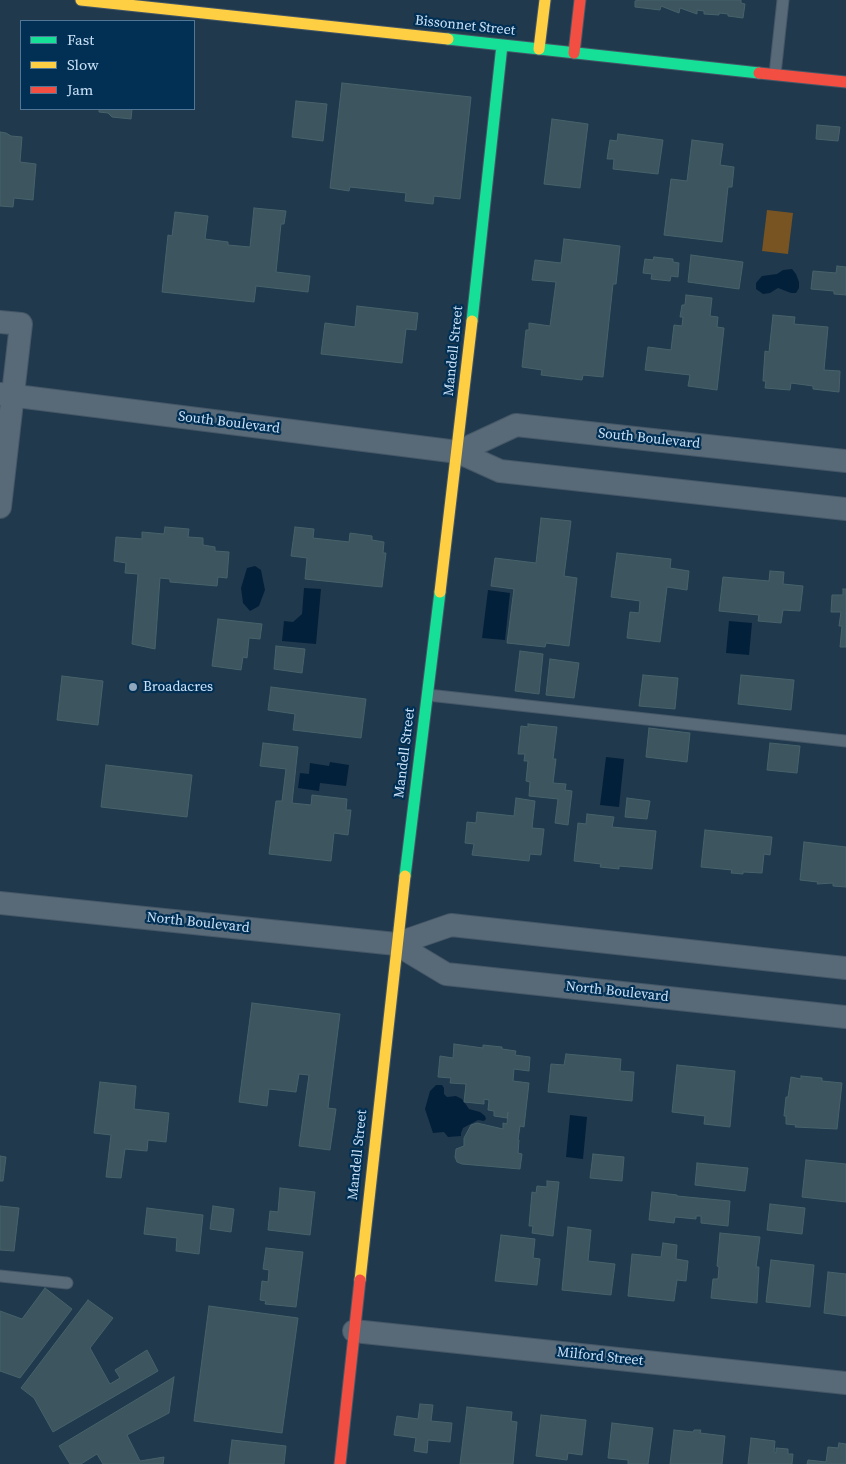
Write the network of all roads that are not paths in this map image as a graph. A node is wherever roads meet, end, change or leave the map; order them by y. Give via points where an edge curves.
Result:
1 (81, 0) edge
2 (545, 0) edge
3 (580, 0) edge
4 (783, 0) edge
5 (502, 45) junction
6 (539, 49) junction
7 (574, 53) junction
8 (775, 74) junction
9 (846, 82) edge
10 (10, 323) edge
11 (6, 395) edge
12 (458, 452) junction
13 (846, 461) edge
14 (0, 507) edge
15 (846, 509) edge
16 (428, 695) junction
17 (846, 741) edge
18 (0, 903) edge
19 (396, 944) junction
20 (846, 968) edge
21 (846, 1017) edge
22 (0, 1276) edge
23 (67, 1283) dead end
24 (354, 1330) junction
25 (846, 1383) edge
26 (340, 1464) edge

1 - 5 street, Bissonnet Street
2 - 6 street
3 - 7 street
4 - 8 lane
5 - 6 street, Bissonnet Street
5 - 12 street, Mandell Street
6 - 7 street, Bissonnet Street
7 - 8 street, Bissonnet Street
8 - 9 street, Bissonnet Street
10 - 11 street
11 - 12 street, South Boulevard
11 - 14 street
12 - 13 street, South Boulevard via 516,425
12 - 15 street, South Boulevard via 500,471
12 - 16 street, Mandell Street
16 - 17 lane
16 - 19 street, Mandell Street
18 - 19 street, North Boulevard
19 - 20 street, North Boulevard via 451,925
19 - 21 street, North Boulevard via 446,974
19 - 24 street, Mandell Street
22 - 23 lane
24 - 25 street, Milford Street
24 - 26 street, Mandell Street

